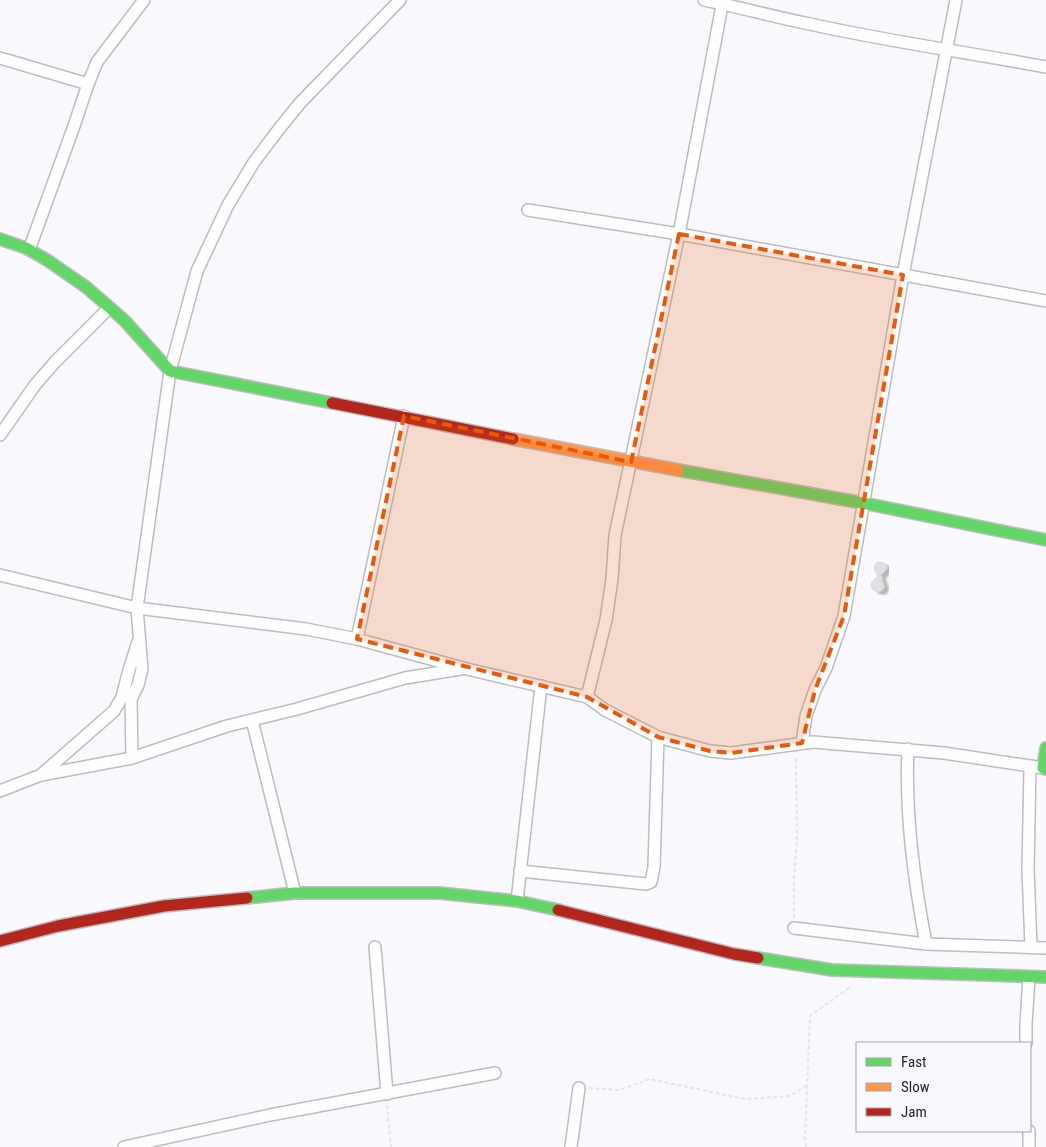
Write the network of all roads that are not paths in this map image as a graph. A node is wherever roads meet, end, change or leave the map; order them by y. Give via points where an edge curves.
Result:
1 (144, 0) edge
2 (400, 0) edge
3 (704, 0) edge
4 (956, 0) edge
5 (723, 2) edge
6 (948, 49) junction
7 (0, 58) edge
8 (1046, 67) edge
9 (88, 84) junction
10 (528, 210) dead end
11 (679, 234) junction
12 (0, 240) edge
13 (28, 250) junction
14 (904, 275) junction
15 (1046, 300) edge
16 (109, 308) junction
17 (170, 371) junction
18 (404, 416) junction
19 (0, 435) edge
20 (632, 462) junction
21 (864, 503) junction
22 (1046, 540) edge
23 (0, 575) edge
24 (137, 608) junction
25 (357, 639) junction
26 (467, 669) junction
27 (541, 686) junction
28 (587, 697) junction
29 (127, 698) junction
30 (252, 720) junction
31 (658, 737) junction
32 (799, 743) junction
33 (1046, 748) edge
34 (908, 749) junction
35 (132, 758) junction
36 (1030, 766) junction
37 (1045, 769) edge
38 (41, 775) junction
39 (0, 791) edge
40 (520, 871) junction
41 (295, 892) junction
42 (517, 901) junction
43 (794, 928) road end
44 (0, 941) edge
45 (926, 944) junction
46 (375, 947) dead end
47 (1031, 947) junction
48 (1046, 948) edge
49 (1029, 977) junction
50 (1046, 977) edge
51 (1026, 1042) edge
52 (495, 1073) dead end
53 (579, 1088) road end
54 (387, 1094) junction
55 (1029, 1132) edge
56 (124, 1147) edge
57 (571, 1147) edge
58 (1029, 1147) edge

1 - 9 street via 97,62
2 - 17 street via 300,103 254,162 228,205 197,271
3 - 5 street
4 - 6 street
5 - 6 street via 814,25
5 - 11 street
6 - 8 street
6 - 14 street
7 - 9 street
9 - 13 street
10 - 11 street
11 - 14 street
11 - 20 street
12 - 13 main road
13 - 16 main road via 64,270
14 - 15 street
14 - 21 street
16 - 17 main road
16 - 19 street via 55,362
17 - 18 main road
17 - 24 street
18 - 20 main road
18 - 25 street
20 - 21 main road
20 - 28 street via 616,535 606,620
21 - 22 main road
21 - 32 street via 844,616 815,690
23 - 24 street
24 - 25 street via 306,629
24 - 29 street via 140,638 129,670
25 - 26 street
26 - 27 street
26 - 30 street via 405,678
27 - 28 street
27 - 40 street
28 - 31 street
29 - 35 street
29 - 38 street
30 - 35 street
30 - 41 street
31 - 32 street via 730,753
31 - 40 street via 654,867 650,882
32 - 34 street
33 - 37 main road
34 - 36 street
34 - 45 street via 906,785 912,860
35 - 38 street
36 - 37 street
36 - 47 street via 1028,870
38 - 39 street
40 - 42 street
41 - 42 main road via 439,893
41 - 44 main road via 164,906 58,926
42 - 49 main road via 734,954 832,970
43 - 45 street
45 - 47 street
46 - 54 street
47 - 48 street
49 - 50 main road
49 - 51 street
52 - 54 street
53 - 57 street
54 - 56 street via 270,1115
55 - 58 street

